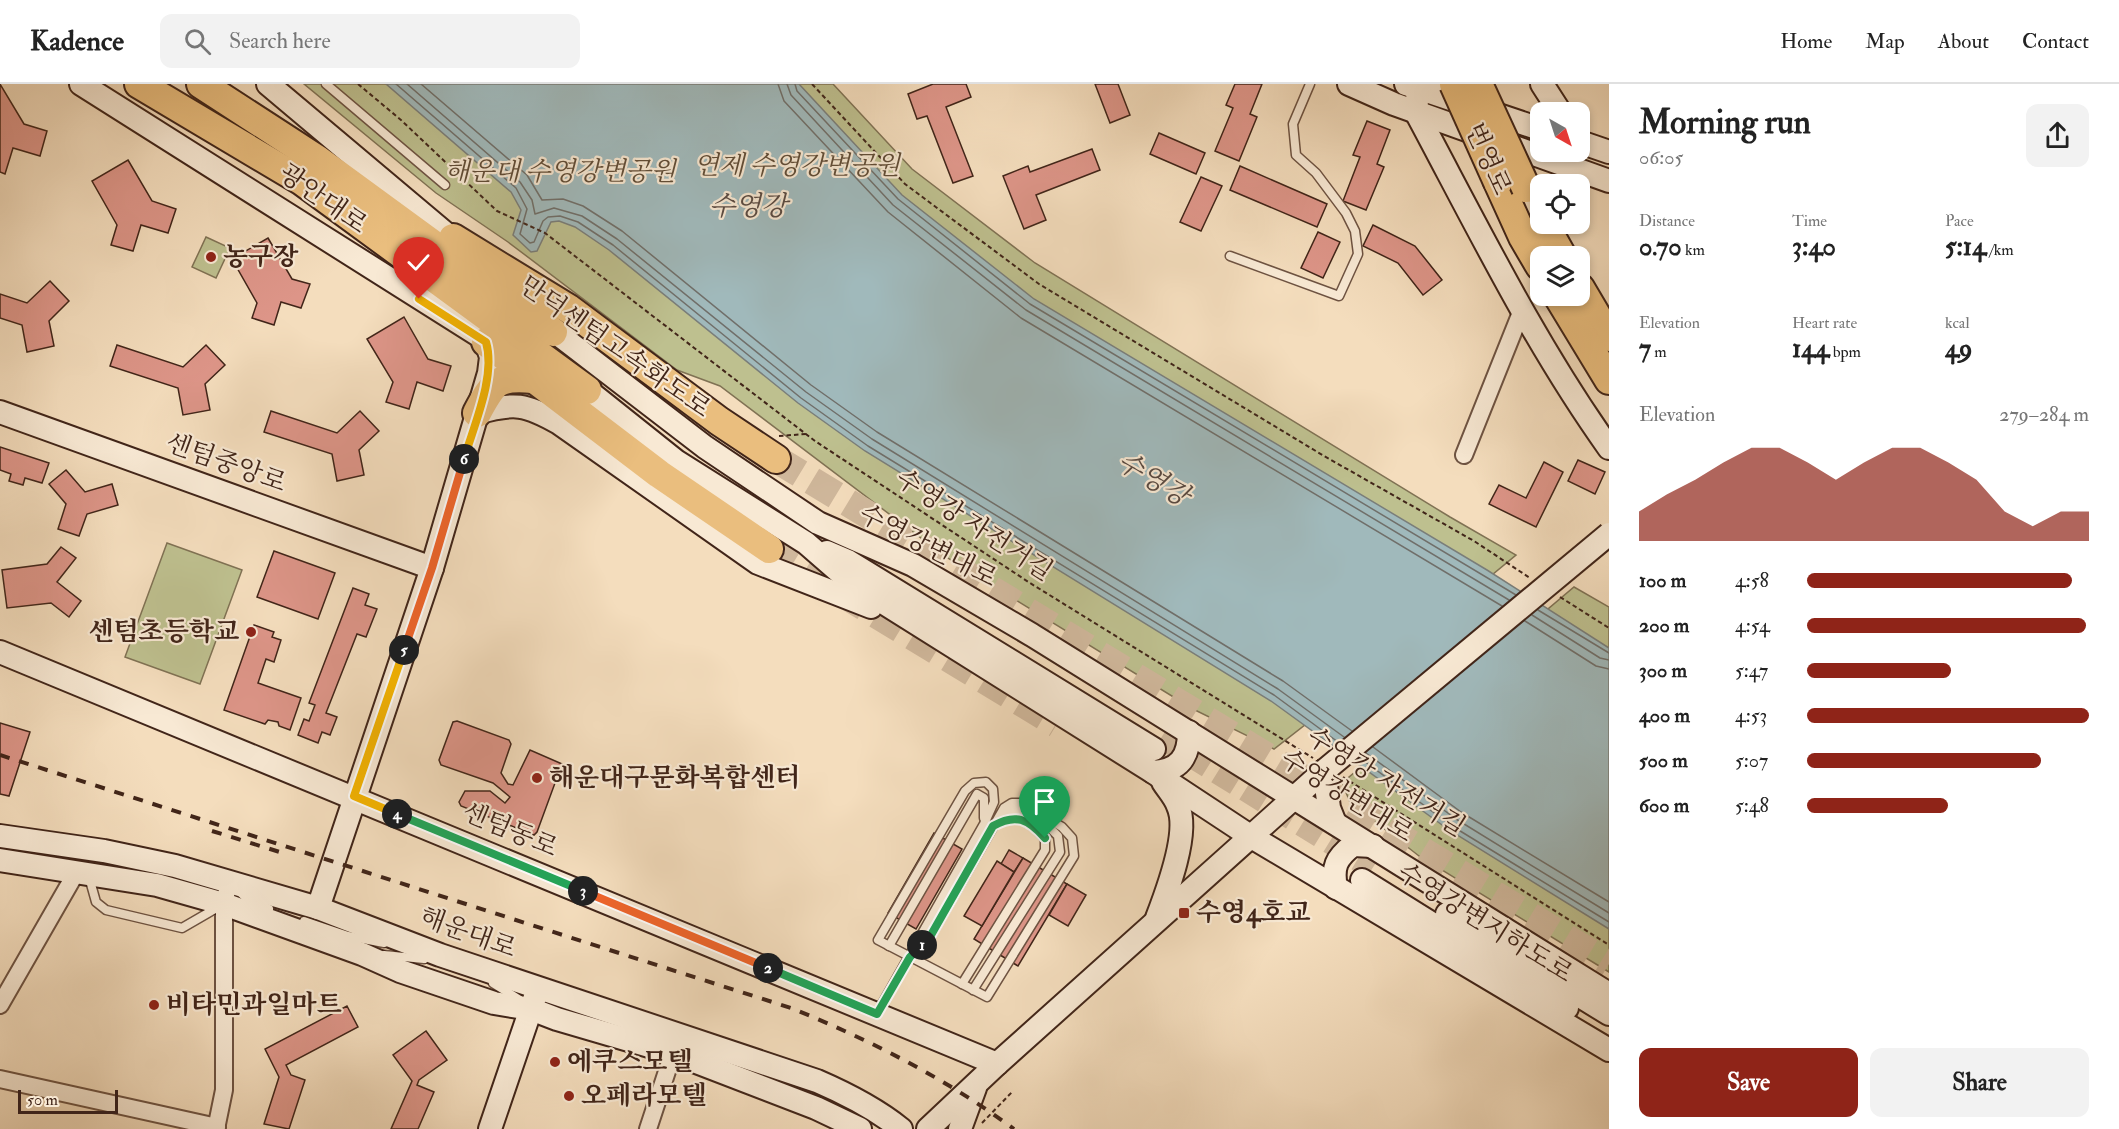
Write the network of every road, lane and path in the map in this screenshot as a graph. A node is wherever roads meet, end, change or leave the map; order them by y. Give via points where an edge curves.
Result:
1 (81, 84) edge
2 (139, 84) edge
3 (201, 84) edge
4 (268, 84) edge
5 (326, 84) edge
6 (358, 84) edge
7 (812, 84) edge
8 (1310, 84) edge
9 (1349, 84) edge
10 (1542, 84) edge
11 (1470, 85) edge
12 (1412, 87) edge
13 (1554, 102) edge
14 (1416, 112) junction
15 (1530, 126) edge
16 (1590, 140) edge
17 (1590, 145) edge
18 (1606, 151) edge
19 (1609, 181) edge
20 (445, 185) dead end
21 (1512, 185) junction
22 (1530, 205) edge
23 (453, 238) junction
24 (1530, 248) edge
25 (1230, 256) dead end
26 (1590, 305) edge
27 (1564, 306) edge
28 (1522, 310) junction
29 (553, 332) junction
30 (1609, 337) edge
31 (486, 342) junction
32 (533, 379) junction
33 (1609, 380) edge
34 (586, 390) junction
35 (0, 412) edge
36 (477, 413) junction
37 (1609, 448) edge
38 (1464, 455) dead end
39 (776, 459) tunnel mouth
40 (818, 523) junction
41 (1609, 534) edge
42 (806, 543) junction
43 (769, 549) tunnel mouth
44 (432, 568) junction
45 (1534, 580) dead end
46 (1554, 593) dead end
47 (919, 626) junction
48 (1609, 628) edge
49 (0, 652) edge
50 (1189, 732) junction
51 (1327, 769) junction
52 (1156, 774) junction
53 (354, 796) junction
54 (1294, 797) junction
55 (1335, 823) junction
56 (988, 825) junction
57 (0, 836) edge
58 (1250, 836) junction
59 (0, 860) edge
60 (1369, 865) junction
61 (82, 872) junction
62 (229, 882) junction
63 (1336, 888) junction
64 (224, 904) junction
65 (318, 908) junction
66 (282, 914) dead end
67 (293, 918) dead end
68 (1156, 921) junction
69 (1609, 945) edge
70 (889, 946) junction
71 (440, 955) junction
72 (910, 957) junction
73 (962, 984) junction
74 (974, 990) junction
75 (1609, 994) edge
76 (535, 998) junction
77 (0, 1005) edge
78 (877, 1014) junction
79 (1609, 1014) edge
80 (1609, 1034) edge
81 (1609, 1050) edge
82 (673, 1053) junction
83 (997, 1064) junction
84 (0, 1079) edge
85 (976, 1083) junction
86 (1013, 1091) dead end
87 (216, 1128) edge
88 (490, 1129) edge
89 (648, 1129) edge
90 (859, 1129) edge
91 (901, 1129) edge
92 (928, 1129) edge
93 (960, 1129) edge
94 (976, 1129) edge

1 - 31 main road
2 - 34 highway, 광안대로 via 302,181
3 - 29 highway, 광안대로 via 318,160
4 - 23 main road, 수영강변대로
5 - 20 lane
6 - 51 path, 수영강 자전거길 via 497,211 545,233 824,447 1030,583
7 - 45 path via 905,184 1039,284
8 - 25 lane via 1293,124 1296,155 1316,173 1355,231 1358,254 1339,296
9 - 14 main road
10 - 13 main road
11 - 21 highway, 번영로, bridge
12 - 14 main road
12 - 15 main road
14 - 19 main road
14 - 28 main road
16 - 18 main road
17 - 18 main road
21 - 22 highway, 번영로
21 - 24 highway, 번영로
23 - 29 main road, 수영강변대로
23 - 39 highway, 만덕센텀고속화도로 via 569,309
26 - 30 highway
27 - 33 highway
28 - 37 main road
28 - 38 street
29 - 40 main road, 수영강변대로 via 705,447
31 - 32 highway
31 - 34 main road
31 - 36 main road via 491,357 489,373
32 - 36 highway via 507,377 490,389
32 - 43 highway via 659,474
34 - 42 main road via 676,461
35 - 44 main road, 센텀중앙로
36 - 44 main road
36 - 47 main road via 511,404 534,409 758,563
40 - 42 main road via 1158,743 848,561
40 - 50 main road, 수영강변대로 via 913,565
41 - 51 main road, bridge
42 - 47 main road via 852,583
44 - 53 main road
46 - 48 path
47 - 52 main road
49 - 53 main road, 센텀동로
50 - 52 main road via 1189,749 1183,761
50 - 54 main road, 수영강변대로
51 - 54 main road
51 - 55 main road via 1329,808
51 - 69 path, 수영강 자전거길
52 - 58 main road
52 - 68 main road via 1179,807 1180,845
53 - 65 main road
53 - 78 main road, 센텀동로
54 - 55 main road, 수영강변대로
54 - 58 main road
55 - 60 main road, 수영강변대로
56 - 70 lane via 984,798 977,794
56 - 70 lane via 993,789 986,782 974,783 960,800 878,940
56 - 72 lane via 931,935
56 - 73 lane via 1018,818 1045,838 1045,850
56 - 74 lane via 1019,810 1058,836 1060,852
56 - 74 lane via 1012,802 1022,803 1062,827 1072,838 1074,856 987,997
57 - 62 main road, 해운대로 via 104,851
58 - 63 main road
58 - 68 main road
59 - 61 main road, 해운대로
60 - 63 main road via 1353,845 1340,855 1333,870
60 - 75 main road, 수영강변대로
60 - 79 main road, 수영강변지하도로
60 - 80 main road, 수영강변지하도로
61 - 64 main road, 해운대로 via 157,885
61 - 64 lane via 96,902 106,910 182,928
61 - 77 street
62 - 64 street
62 - 65 main road, 해운대로
62 - 66 lane via 247,899
63 - 81 main road
64 - 76 main road, 해운대로 via 494,1003
64 - 87 street via 224,1090
65 - 71 main road, 해운대로
67 - 71 lane via 348,936
68 - 83 main road
70 - 72 lane
71 - 76 main road, 해운대로
72 - 73 lane
72 - 78 lane
73 - 74 lane
76 - 82 main road, 해운대로 via 557,1019
76 - 88 main road
76 - 91 main road, 해운대로 via 817,1081 877,1111
78 - 83 main road, 센텀동로
82 - 89 street
82 - 90 main road, 해운대로 via 816,1108
83 - 85 main road
84 - 87 street
85 - 92 main road
85 - 93 main road
86 - 94 path

